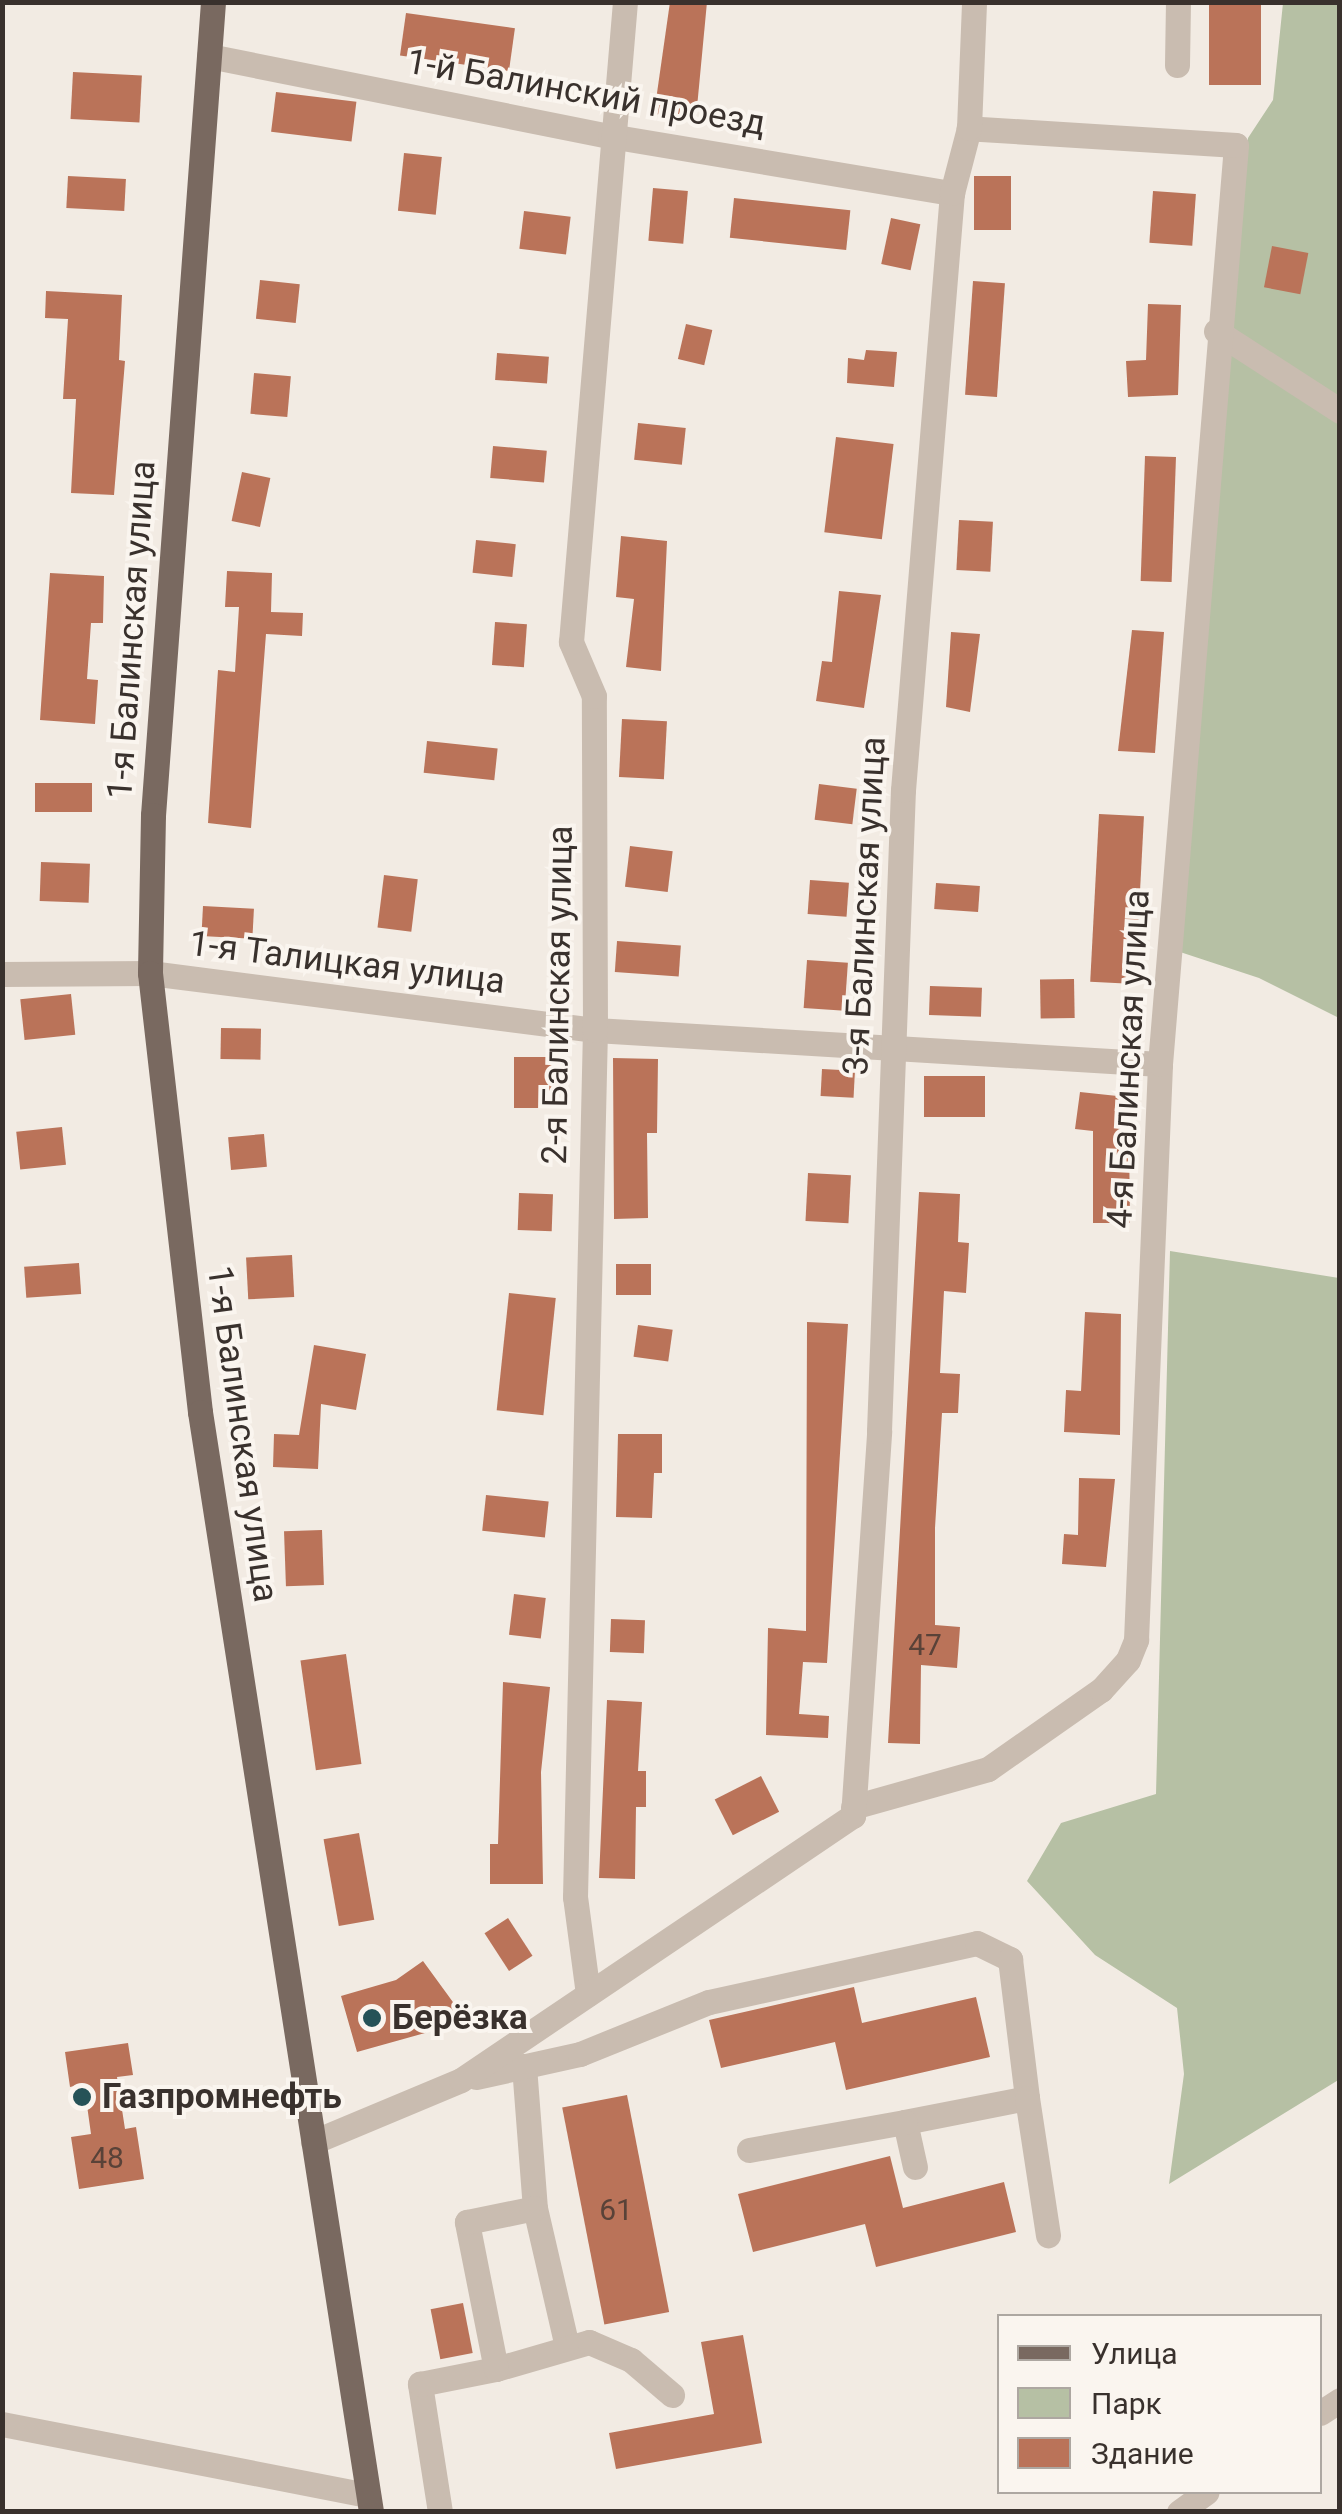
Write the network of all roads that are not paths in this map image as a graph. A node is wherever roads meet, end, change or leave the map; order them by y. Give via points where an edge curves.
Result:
1 (213, 2) edge
2 (624, 2) edge
3 (974, 2) edge
4 (1178, 2) edge
5 (209, 56) junction
6 (1178, 65) dead end
7 (969, 128) junction
8 (610, 136) junction
9 (952, 193) junction
10 (1216, 332) junction
11 (1340, 410) edge
12 (150, 973) junction
13 (2, 974) edge
14 (595, 1030) junction
15 (893, 1047) junction
16 (1160, 1064) junction
17 (853, 1812) junction
18 (588, 1994) junction
19 (524, 2066) junction
20 (461, 2080) junction
21 (1026, 2098) junction
22 (905, 2122) junction
23 (313, 2142) junction
24 (750, 2150) dead end
25 (915, 2167) dead end
26 (535, 2208) junction
27 (1048, 2235) dead end
28 (567, 2347) junction
29 (496, 2369) junction
30 (672, 2395) dead end
31 (2, 2424) edge
32 (1205, 2494) edge
33 (369, 2503) edge
34 (440, 2512) edge
35 (1179, 2512) edge

1 - 5 main road, 1-я Балинская улица
2 - 8 street, 2-я Балинская улица
3 - 7 street, 3-я Балинская улица
4 - 6 street
5 - 8 street, 1-й Балинский проезд
5 - 12 main road, 1-я Балинская улица via 153,815
7 - 9 street, 3-я Балинская улица
7 - 10 street, 4-я Балинская улица via 1236,144
8 - 9 street, 1-й Балинский проезд
8 - 14 street, 2-я Балинская улица via 571,642 594,696
9 - 15 street, 3-я Балинская улица via 902,790
10 - 11 street
10 - 16 street, 4-я Балинская улица
12 - 13 street, 1-я Талицкая улица
12 - 14 street, 1-я Талицкая улица
12 - 23 main road, 1-я Балинская улица via 200,1412
14 - 15 street, 1-я Талицкая улица
14 - 18 street, 2-я Балинская улица via 575,1898
15 - 16 street, 1-я Талицкая улица
15 - 17 street, 3-я Балинская улица via 879,1431
16 - 17 street, 4-я Балинская улица via 1136,1640 1128,1660 1101,1690 988,1768
17 - 18 street, 4-я Балинская улица
18 - 20 street, 4-я Балинская улица
19 - 20 street
19 - 21 street via 580,2054 710,2002 977,1943 1010,1959
19 - 26 street
20 - 23 street
21 - 22 street
21 - 27 street
22 - 24 street
22 - 25 street
23 - 33 main road, 1-я Балинская улица
26 - 28 street
26 - 29 street via 467,2222
28 - 29 street
28 - 30 street via 588,2342 631,2360
29 - 34 street via 420,2384
31 - 33 street, 1-я Балинская улица
32 - 35 street

